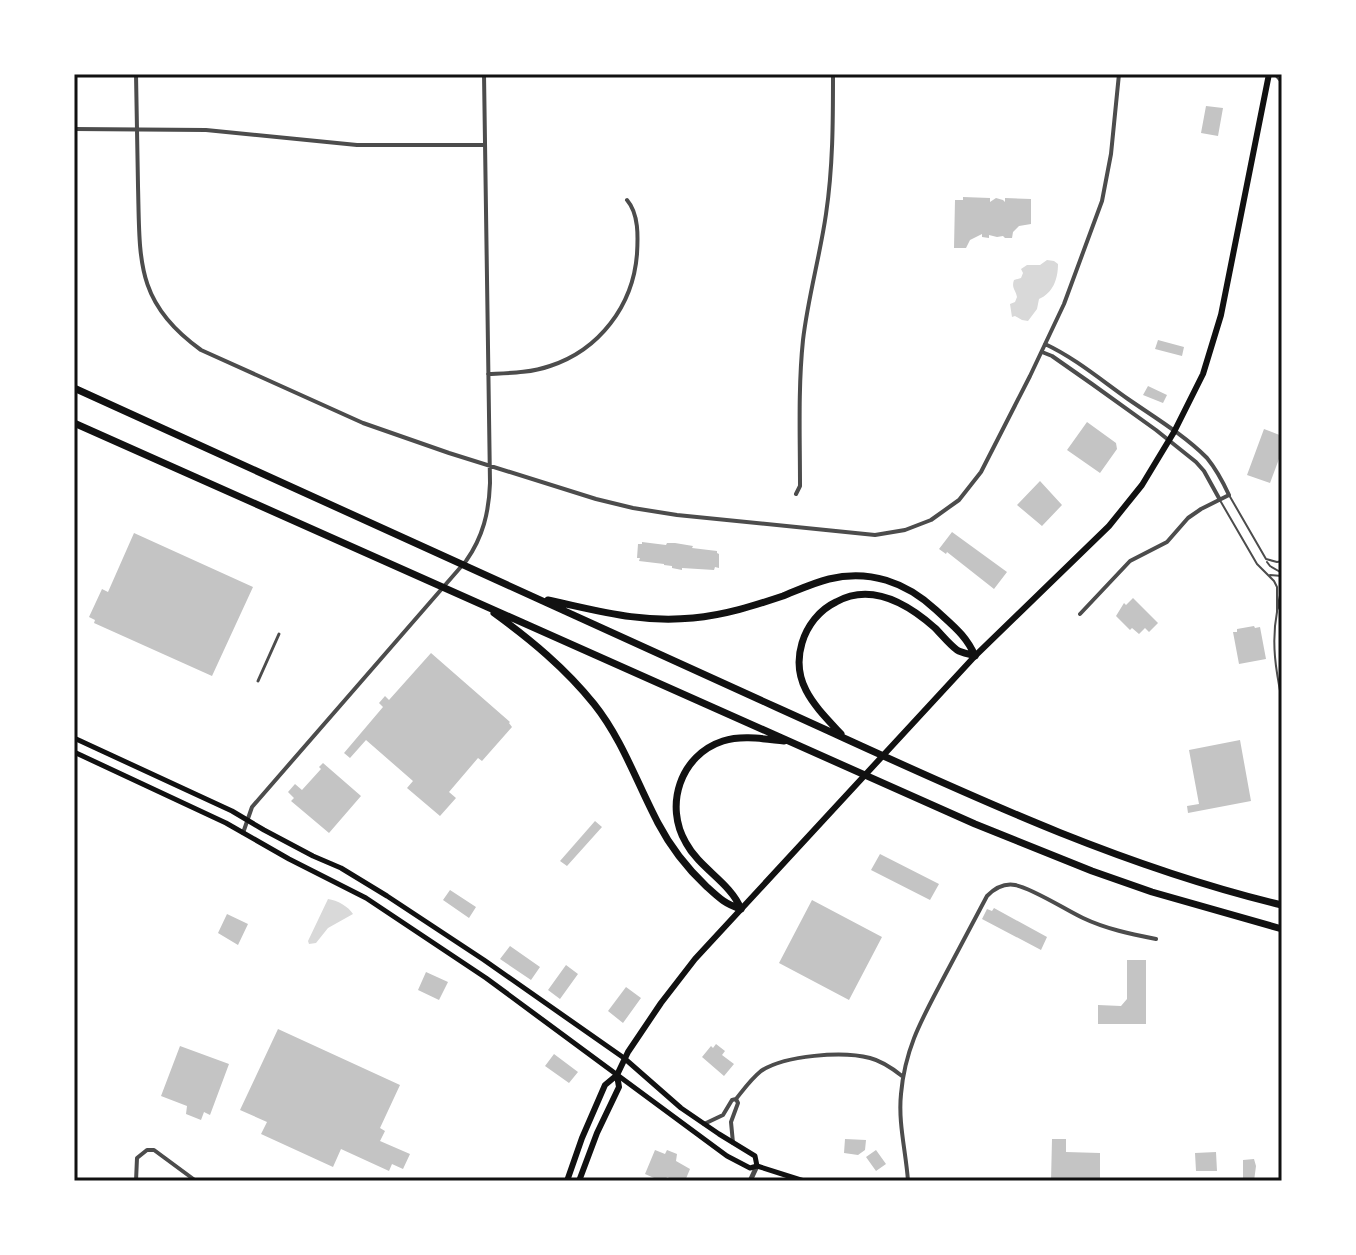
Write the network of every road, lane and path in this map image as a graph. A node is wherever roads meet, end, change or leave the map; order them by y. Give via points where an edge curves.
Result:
1 (136, 74) edge
2 (484, 74) edge
3 (833, 74) edge
4 (1119, 74) edge
5 (1272, 74) edge
6 (1282, 83) edge
7 (74, 129) edge
8 (137, 129) junction
9 (485, 145) junction
10 (627, 200) dead end
11 (1044, 348) junction
12 (488, 374) junction
13 (74, 388) edge
14 (74, 423) edge
15 (1174, 432) junction
16 (1169, 441) junction
17 (490, 465) junction
18 (796, 494) dead end
19 (1229, 495) junction
20 (1220, 500) junction
21 (1266, 559) junction
22 (1282, 561) edge
23 (1282, 574) edge
24 (1269, 575) junction
25 (1282, 586) edge
26 (534, 597) junction
27 (1282, 600) edge
28 (1282, 606) edge
29 (485, 607) junction
30 (1277, 612) junction
31 (1080, 614) dead end
32 (279, 634) dead end
33 (975, 656) junction
34 (258, 681) dead end
35 (1282, 701) edge
36 (74, 738) edge
37 (845, 738) junction
38 (793, 743) junction
39 (74, 752) edge
40 (247, 820) junction
41 (243, 833) junction
42 (1282, 905) edge
43 (741, 909) junction
44 (1282, 929) edge
45 (1156, 939) dead end
46 (624, 1058) junction
47 (617, 1075) junction
48 (903, 1076) junction
49 (736, 1099) junction
50 (704, 1124) junction
51 (733, 1143) junction
52 (757, 1166) junction
53 (136, 1181) edge
54 (196, 1181) edge
55 (567, 1181) edge
56 (579, 1181) edge
57 (750, 1181) edge
58 (804, 1181) edge
59 (908, 1181) edge

1 - 8 street
2 - 9 street
3 - 18 street via 832,162 803,341
4 - 11 street via 1102,201
5 - 6 lane
5 - 15 main road via 1221,315 1203,374
7 - 8 street
8 - 9 street via 206,130 357,145
8 - 17 street via 141,260 154,300 176,330 201,350 363,423
9 - 12 street
10 - 12 street via 635,218 637,258 625,300 609,326 563,361 536,370
11 - 15 street via 1057,350
11 - 16 street
11 - 17 street via 967,492 931,520 895,533 633,508
12 - 17 street
13 - 26 highway
14 - 29 highway
15 - 16 main road
15 - 19 street via 1208,460
16 - 20 street via 1204,471
16 - 33 main road via 1109,526
17 - 40 street via 486,518 471,554 252,807
19 - 20 street
19 - 21 lane
20 - 24 lane via 1257,564
20 - 31 street via 1188,518 1167,542 1130,561
21 - 22 lane
21 - 23 lane
23 - 24 lane
24 - 30 lane via 1277,587
25 - 30 lane
26 - 33 highway via 620,617 683,619 730,613 830,579 870,576 918,595 969,640
26 - 37 highway
27 - 30 lane
28 - 30 lane
29 - 38 highway
29 - 43 highway via 559,665 594,704 668,840 725,904
30 - 35 lane via 1273,642
32 - 34 street
33 - 37 highway via 959,651 895,600 861,595 833,603 805,633 800,672 811,701
33 - 43 main road
36 - 40 main road
37 - 42 highway via 1096,847
38 - 43 highway via 763,738 721,742 693,761 679,787 677,821 687,846 736,897
38 - 44 highway via 1092,871
39 - 41 main road
40 - 41 street
40 - 46 main road via 387,896
41 - 47 main road via 380,907
43 - 46 main road via 695,959
45 - 48 street via 1086,920 1020,886 996,888 916,1031
46 - 47 main road
46 - 50 main road
47 - 52 main road via 727,1156 750,1168
47 - 55 main road via 605,1085
47 - 56 main road via 619,1087
48 - 49 street via 856,1055 795,1057 762,1071
48 - 59 street
49 - 50 street via 723,1115
49 - 51 street
50 - 51 main road
51 - 52 main road via 755,1156
52 - 57 street
52 - 58 main road
53 - 54 street via 137,1158 147,1150

